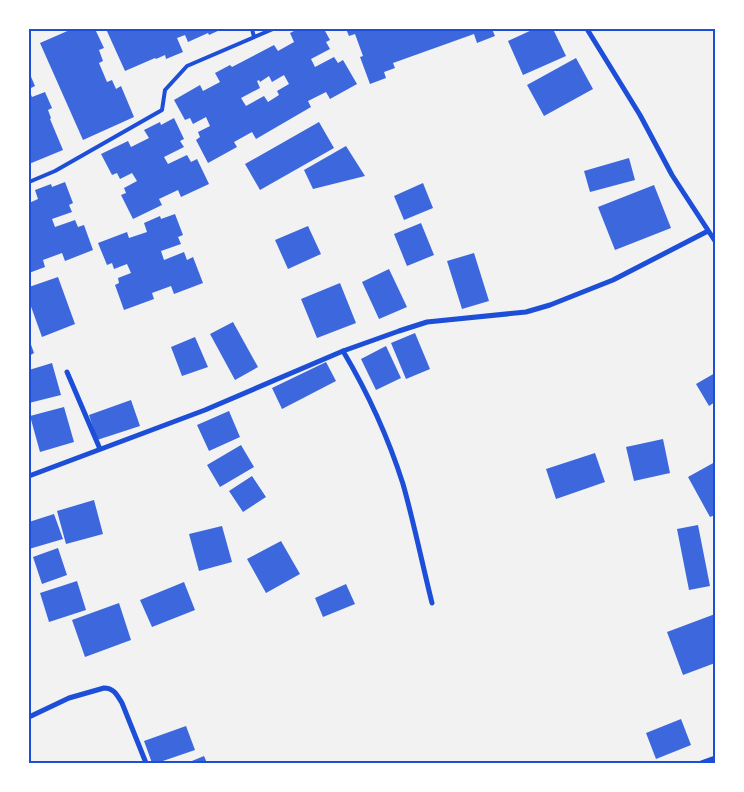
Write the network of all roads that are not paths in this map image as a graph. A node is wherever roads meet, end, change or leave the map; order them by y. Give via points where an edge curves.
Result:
1 (252, 29) edge
2 (273, 29) edge
3 (587, 29) edge
4 (254, 37) junction
5 (29, 182) edge
6 (708, 231) junction
7 (715, 242) edge
8 (344, 351) junction
9 (67, 372) dead end
10 (100, 449) junction
11 (29, 476) edge
12 (432, 602) dead end
13 (29, 717) edge
14 (715, 758) edge
15 (146, 763) edge
16 (701, 763) edge

1 - 4 lane
2 - 4 lane
3 - 6 street
4 - 5 lane via 187,66 165,90 162,110 55,171
6 - 7 street
6 - 8 street via 613,280 550,305 526,312 427,322
8 - 10 street via 205,410
8 - 12 street via 362,382 400,475
9 - 10 street
10 - 11 street
13 - 15 street via 70,698 109,688 122,703
14 - 16 street

